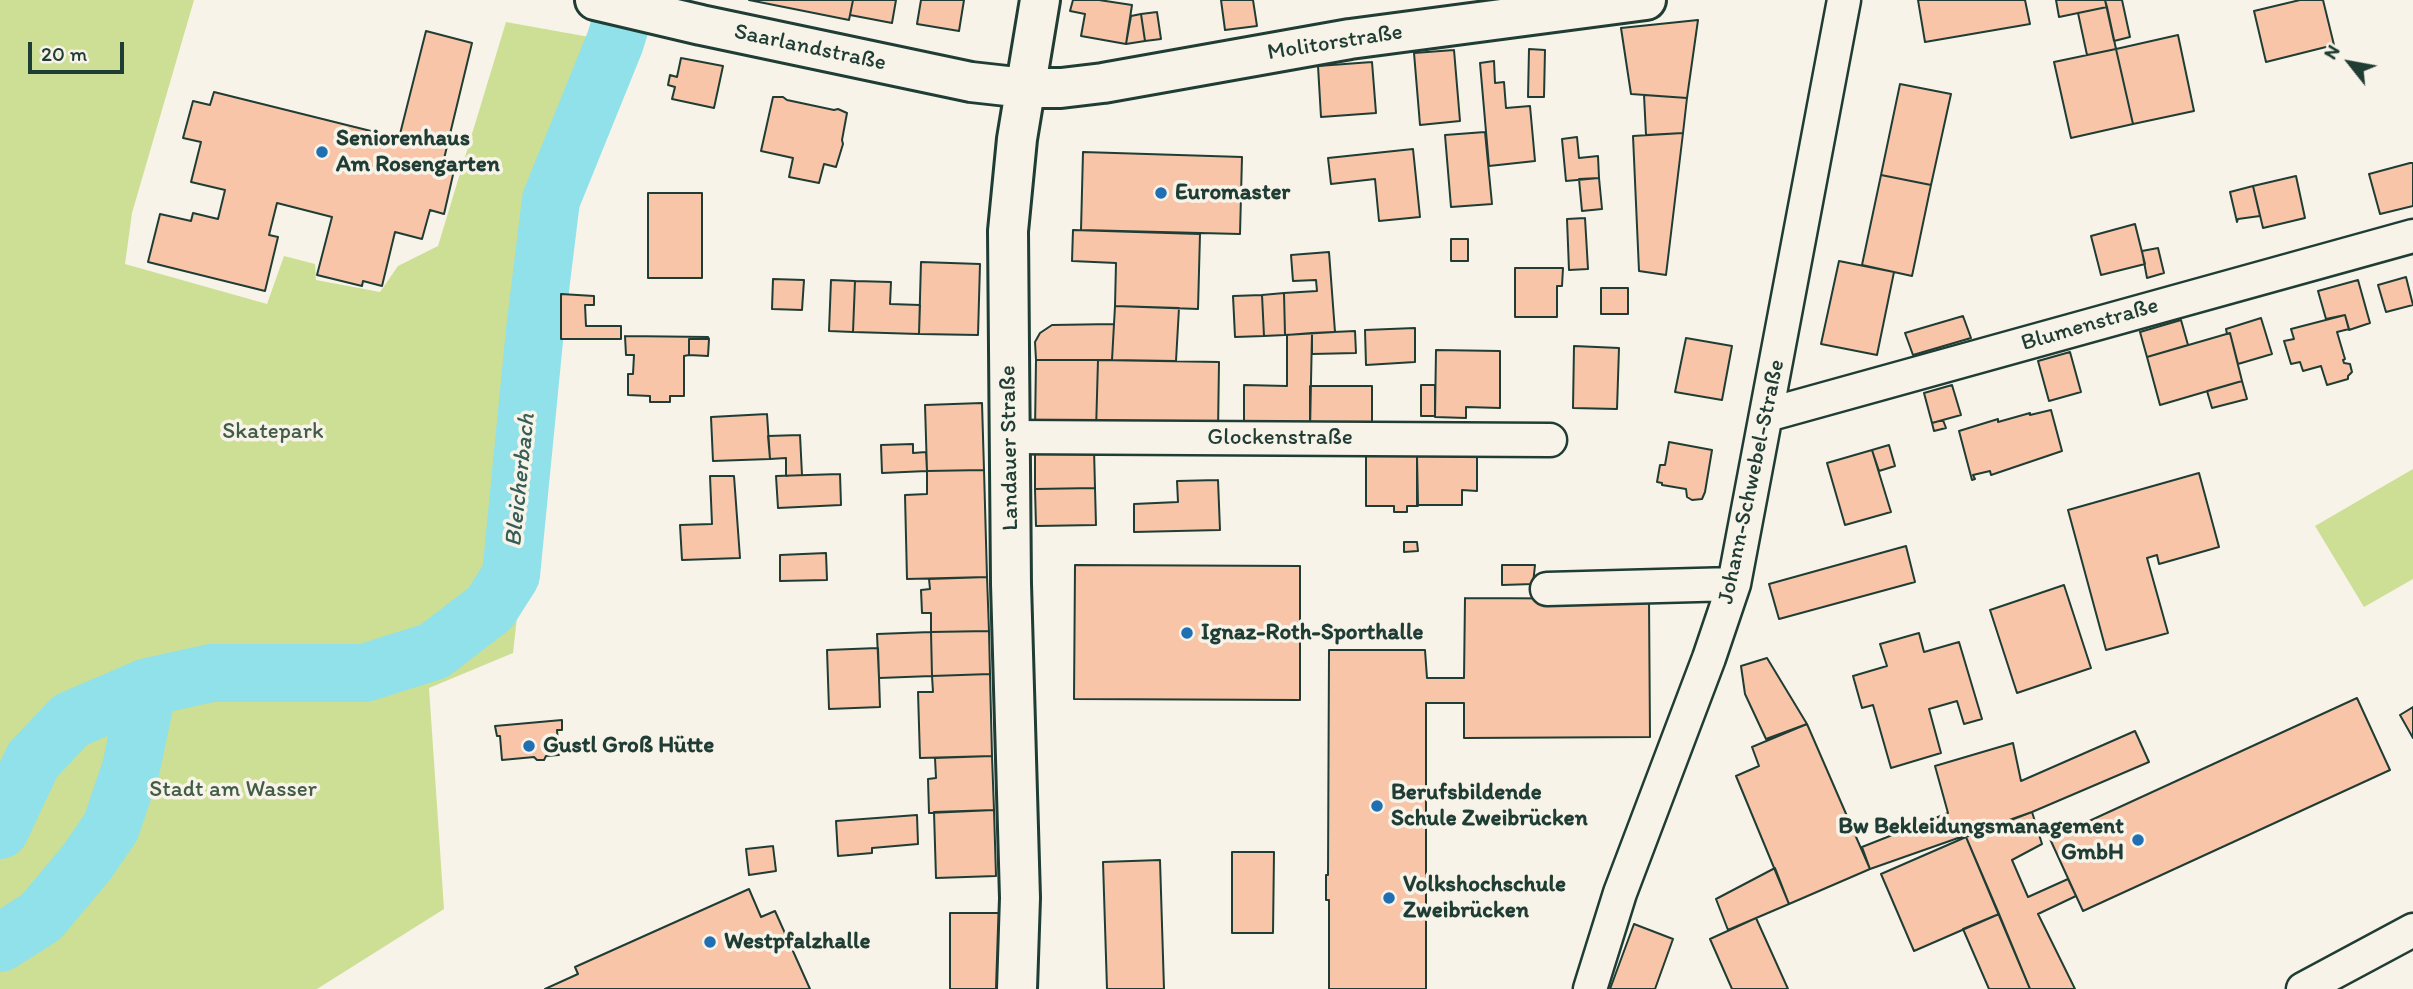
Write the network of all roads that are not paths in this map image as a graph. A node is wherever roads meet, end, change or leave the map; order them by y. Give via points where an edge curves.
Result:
1 (1040, 0) edge
2 (1646, 0) edge
3 (1844, 0) edge
4 (602, 2) edge
5 (1025, 88) junction
6 (2413, 236) edge
7 (1767, 415) junction
8 (1011, 437) junction
9 (1550, 440) dead end
10 (1734, 584) junction
11 (1547, 589) dead end
12 (1020, 898) junction
13 (2413, 930) edge
14 (1017, 989) edge
15 (1035, 989) edge
16 (1590, 989) edge
17 (2303, 989) edge

1 - 5 main road, Landauer Straße
2 - 5 main road, Molitorstraße via 1350,39 1103,83
3 - 7 street, Johann-Schwebel-Straße
4 - 5 main road, Saarlandstraße via 971,82
5 - 8 main road, Landauer Straße via 1008,231
6 - 7 street, Blumenstraße
7 - 10 street, Johann-Schwebel-Straße
8 - 9 street, Glockenstraße
8 - 12 main road, Landauer Straße
10 - 11 street
10 - 16 street, Johann-Schwebel-Straße via 1620,893
12 - 14 main road, Landauer Straße
12 - 15 main road, Landauer Straße
13 - 17 street

